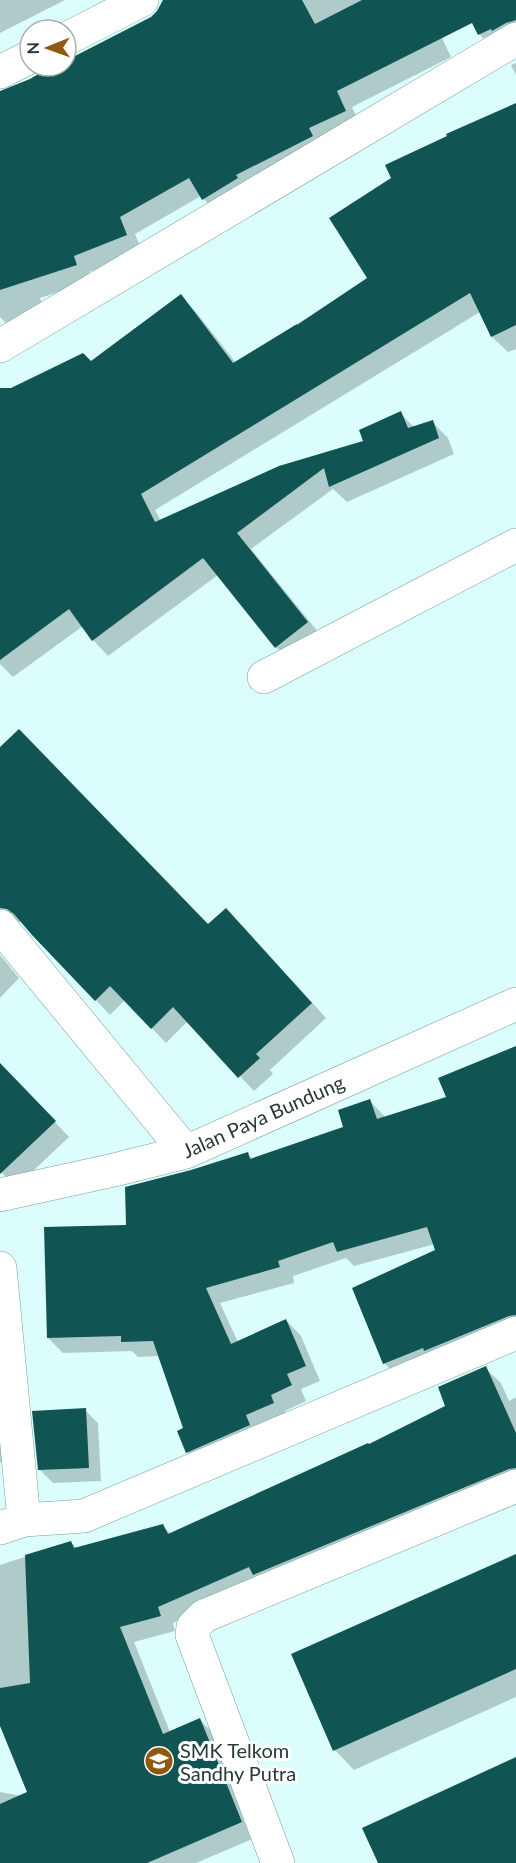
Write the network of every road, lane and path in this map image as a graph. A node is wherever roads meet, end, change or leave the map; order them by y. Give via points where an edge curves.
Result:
1 (142, 0) edge
2 (78, 33) edge
3 (516, 39) edge
4 (18, 63) edge
5 (0, 72) edge
6 (0, 346) edge
7 (516, 546) edge
8 (264, 677) dead end
9 (0, 926) edge
10 (516, 1004) edge
11 (186, 1152) junction
12 (0, 1196) edge
13 (0, 1268) edge
14 (516, 1334) edge
15 (516, 1486) edge
16 (12, 1524) edge
17 (278, 1863) edge

1 - 2 street
3 - 6 street
4 - 5 street
7 - 8 street
9 - 11 street
10 - 11 street, Jalan Paya Bundung
11 - 12 street, Jalan Paya Bundung
13 - 16 street
14 - 16 street via 84,1516
15 - 17 street via 204,1616 193,1627 192,1635

